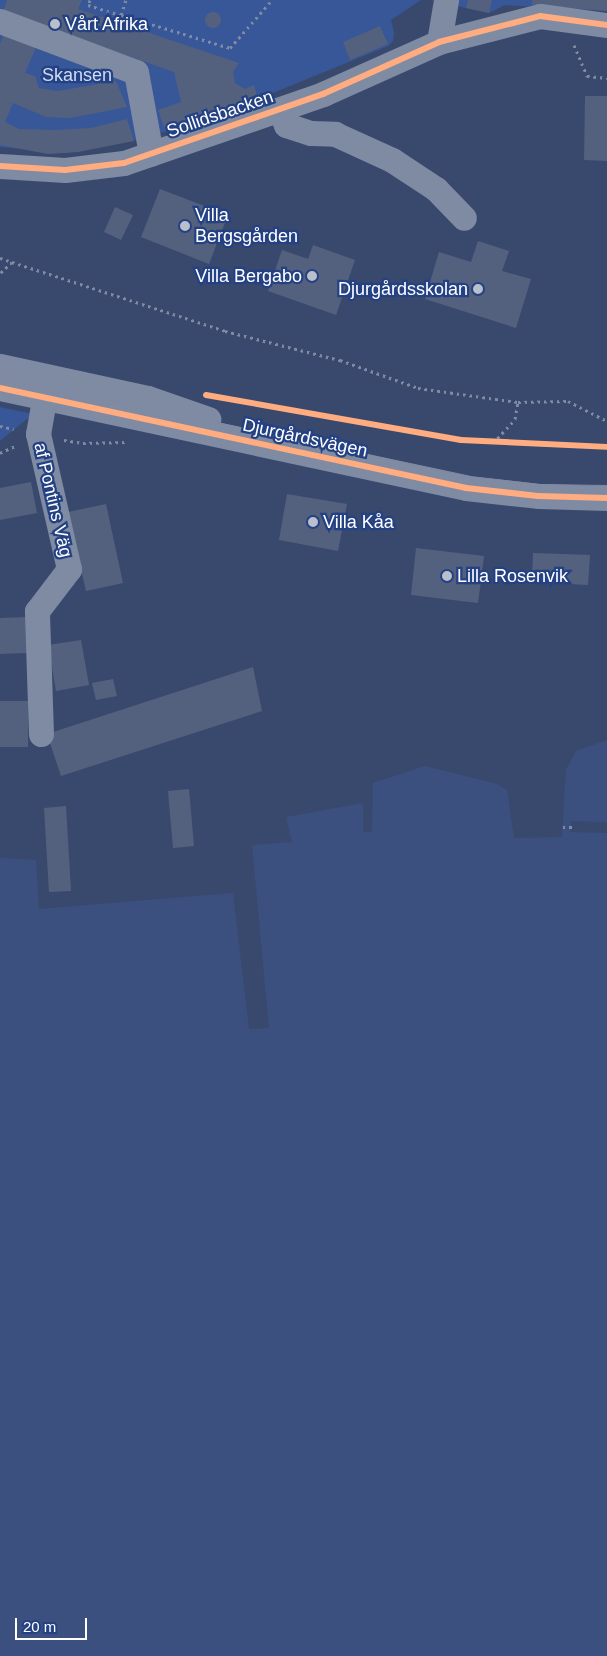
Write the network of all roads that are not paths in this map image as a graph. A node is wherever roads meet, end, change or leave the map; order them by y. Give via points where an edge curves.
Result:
1 (446, 0) edge
2 (0, 21) edge
3 (607, 25) edge
4 (439, 42) junction
5 (280, 110) junction
6 (152, 154) junction
7 (0, 166) edge
8 (464, 218) dead end
9 (0, 366) edge
10 (0, 376) edge
11 (46, 387) junction
12 (0, 388) edge
13 (607, 485) edge
14 (607, 498) edge
15 (41, 734) dead end

1 - 4 street
2 - 6 street via 136,72
3 - 4 street, Sollidsbacken via 540,16
4 - 5 street, Sollidsbacken
5 - 6 street, Sollidsbacken
5 - 8 street via 286,125 334,134 392,160 436,189
6 - 7 street, Sollidsbacken via 124,163 65,170
9 - 11 street, Djurgårdsvägen
10 - 11 street, Djurgårdsvägen
11 - 12 street, Djurgårdsvägen
11 - 13 street, Djurgårdsvägen via 148,398 220,424 469,476 540,484
11 - 14 street, Djurgårdsvägen via 466,488 538,496
11 - 15 street, af Pontins Väg via 38,434 68,569 37,611

